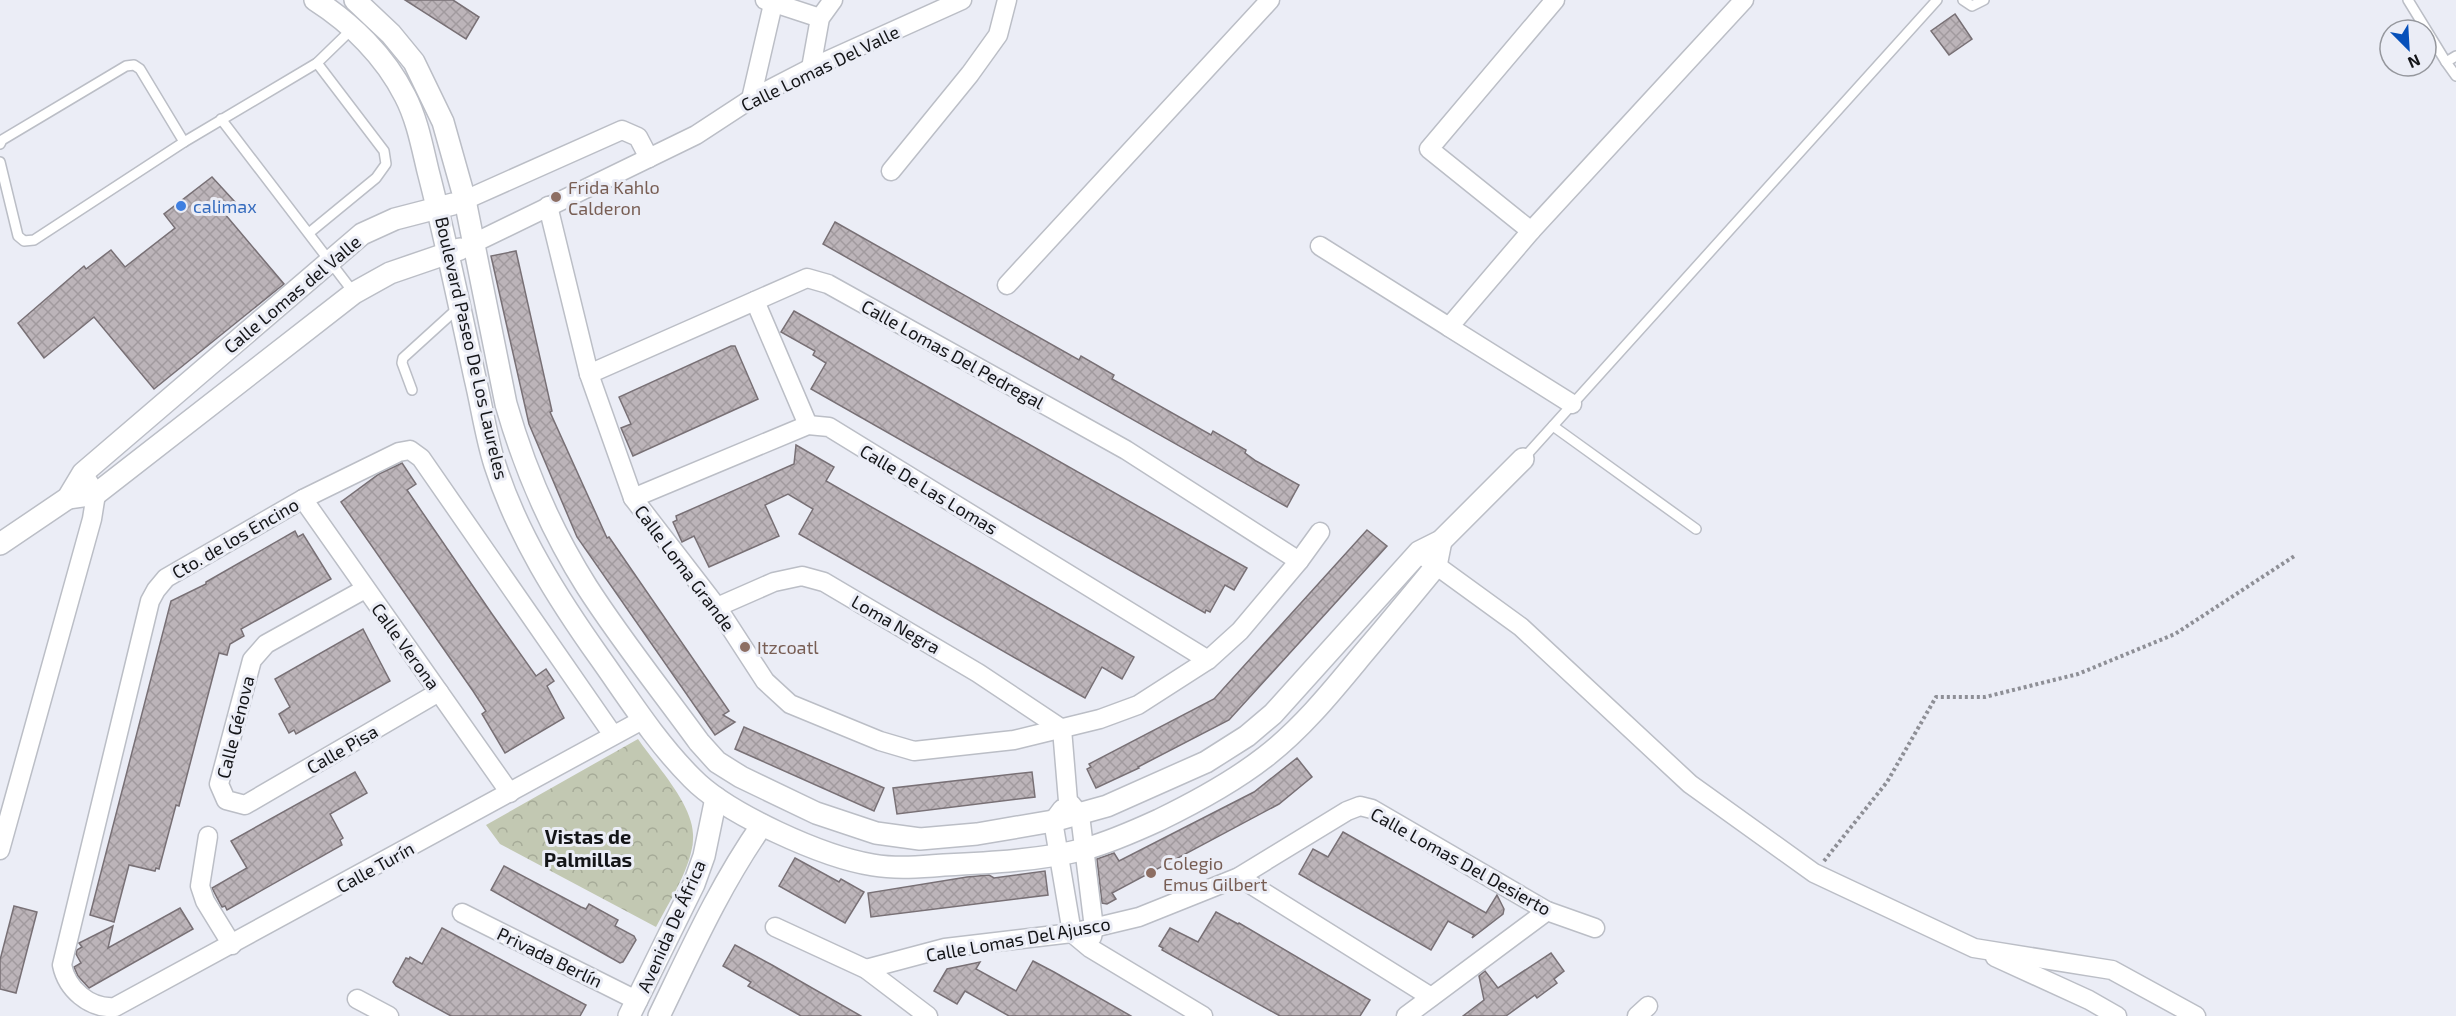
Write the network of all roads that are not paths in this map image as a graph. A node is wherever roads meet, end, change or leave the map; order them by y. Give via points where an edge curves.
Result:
1 (315, 0) edge
2 (355, 0) edge
3 (833, 0) edge
4 (962, 0) edge
5 (1007, 0) edge
6 (1270, 0) edge
7 (1555, 0) edge
8 (1744, 0) edge
9 (1963, 0) edge
10 (1984, 0) edge
11 (2408, 0) edge
12 (1935, 1) edge
13 (769, 2) edge
14 (820, 18) junction
15 (352, 28) junction
16 (2456, 56) edge
17 (2446, 62) junction
18 (317, 63) junction
19 (811, 68) junction
20 (2456, 76) edge
21 (751, 99) junction
22 (221, 119) junction
23 (183, 142) junction
24 (0, 144) edge
25 (649, 158) junction
26 (0, 162) edge
27 (891, 171) dead end
28 (465, 200) junction
29 (548, 206) junction
30 (440, 209) junction
31 (1531, 231) junction
32 (309, 233) junction
33 (474, 243) junction
34 (1320, 246) dead end
35 (448, 253) junction
36 (329, 261) junction
37 (1007, 285) dead end
38 (354, 293) junction
39 (755, 301) junction
40 (460, 306) junction
41 (1449, 327) junction
42 (588, 374) junction
43 (412, 390) dead end
44 (1572, 404) junction
45 (808, 425) junction
46 (1553, 426) junction
47 (1523, 459) joint
48 (83, 472) junction
49 (96, 494) junction
50 (68, 498) junction
51 (633, 498) junction
52 (303, 499) junction
53 (1696, 529) dead end
54 (1320, 532) dead end
55 (1, 541) edge
56 (1441, 541) junction
57 (1419, 552) junction
58 (1299, 561) junction
59 (1436, 566) junction
60 (365, 590) junction
61 (717, 607) junction
62 (1208, 660) junction
63 (439, 692) junction
64 (644, 719) junction
65 (1062, 729) junction
66 (613, 735) junction
67 (510, 793) junction
68 (716, 798) junction
69 (244, 805) joint
70 (1360, 806) joint
71 (1074, 808) junction
72 (1053, 821) junction
73 (762, 825) junction
74 (208, 836) dead end
75 (0, 850) edge
76 (1084, 850) junction
77 (1057, 854) junction
78 (1239, 877) junction
79 (1547, 911) junction
80 (462, 913) dead end
81 (776, 927) dead end
82 (1094, 928) junction
83 (1595, 928) dead end
84 (1072, 933) junction
85 (232, 945) junction
86 (1090, 948) junction
87 (1974, 948) junction
88 (866, 969) junction
89 (1431, 997) junction
90 (357, 999) dead end
91 (104, 1008) joint
92 (633, 1008) edge
93 (389, 1016) edge
94 (659, 1016) edge
95 (928, 1016) edge
96 (1203, 1016) edge
97 (1406, 1016) edge
98 (2117, 1016) edge
99 (2196, 1016) edge

1 - 15 street, Boulevard Paseo De Los Laureles
2 - 28 street, Boulevard Paseo De Los Laureles via 414,62 442,122
3 - 14 street
4 - 19 street, Calle Lomas Del Valle
5 - 27 street via 998,35
6 - 37 street
7 - 31 street via 1429,149
8 - 31 street
9 - 10 lane via 1972,6
11 - 17 lane
12 - 44 lane
13 - 14 street
13 - 21 street
14 - 19 street
15 - 18 lane
15 - 30 street, Boulevard Paseo De Los Laureles via 382,60 405,96
16 - 17 lane
17 - 20 lane
18 - 22 lane
18 - 32 lane via 384,150 386,164 376,178
19 - 21 street, Calle Lomas Del Valle
21 - 25 street, Calle Lomas Del Valle via 696,135
22 - 23 lane
22 - 32 lane
23 - 24 lane via 135,65 126,66
23 - 26 lane via 34,240 24,241 18,236
25 - 28 street, Calle Lomas del Valle via 638,136 622,130
25 - 29 street, Calle Lomas del Valle
28 - 30 street, Calle Lomas del Valle
28 - 33 street, Boulevard Paseo De Los Laureles
29 - 33 street, Calle Lomas del Valle
29 - 42 street, Calle Loma Grande
30 - 35 street, Boulevard Paseo De Los Laureles
30 - 36 street, Calle Lomas del Valle via 387,222 363,234
31 - 41 street
32 - 36 lane
33 - 35 street, Calle Lomas del Valle
33 - 72 street, Boulevard Paseo De Los Laureles via 506,404 535,488 587,587 717,762 816,813 876,834 920,839
34 - 41 street
35 - 38 street, Calle Lomas del Valle via 390,273
35 - 40 street, Boulevard Paseo De Los Laureles
36 - 38 lane
36 - 48 street, Calle Lomas del Valle
38 - 49 street, Calle Lomas del Valle
39 - 42 street, Calle Lomas Del Pedregal
39 - 45 street
39 - 58 street, Calle Lomas Del Pedregal via 807,278 828,284 1126,450
40 - 43 lane via 403,358
40 - 64 street, Boulevard Paseo De Los Laureles via 494,462 511,508 587,640
41 - 44 street
42 - 51 street, Calle Loma Grande
44 - 46 lane
45 - 51 street
45 - 62 street, Calle De Las Lomas via 829,427
46 - 47 lane
46 - 53 lane
47 - 56 street
48 - 49 street
48 - 50 street, Calle Lomas del Valle
49 - 50 street, Calle Lomas del Valle
49 - 75 street
50 - 55 street, Calle Lomas del Valle
51 - 61 street, Calle Loma Grande
52 - 60 street, Calle Verona
52 - 66 street, Cto. de los Encino via 399,452 410,450 421,458
52 - 91 street, Cto. de los Encino via 166,578 150,601 62,965 69,986 95,1006
54 - 58 street, Calle Loma Grande
56 - 57 street
56 - 59 street
57 - 59 street
57 - 71 street, Boulevard Paseo De Los Laureles via 1274,714 1247,736 1206,762 1156,786
58 - 62 street, Calle Loma Grande via 1240,632
59 - 76 street, Boulevard Paseo De Los Laureles via 1326,699 1268,755 1178,810
59 - 87 street via 1521,627 1690,784 1814,873
60 - 63 street, Calle Verona
60 - 69 street, Calle Génova via 266,644 252,660 219,784 226,800
61 - 65 street, Loma Negra via 774,582 802,576 824,582 978,673
61 - 65 street, Calle Loma Grande via 765,681 790,704 897,748 955,748
62 - 65 street, Calle Loma Grande via 1138,705
63 - 67 street, Calle Verona
63 - 69 street, Calle Pisa
64 - 66 street, Calle Turín
64 - 68 street, Boulevard Paseo De Los Laureles via 667,751
65 - 71 street
66 - 67 street, Calle Turín
67 - 85 street, Calle Turín
68 - 73 street, Boulevard Paseo De Los Laureles
68 - 92 street, Avenida De África via 694,884
70 - 78 street, Calle Lomas Del Ajusco via 1347,810
70 - 79 street, Calle Lomas Del Desierto via 1372,809
71 - 72 street, Boulevard Paseo De Los Laureles
71 - 76 street
72 - 77 street
73 - 77 street, Boulevard Paseo De Los Laureles via 873,865 916,867
73 - 94 street via 717,895
74 - 85 street via 200,886
76 - 77 street, Boulevard Paseo De Los Laureles
76 - 82 street
77 - 84 street
78 - 82 street, Calle Lomas Del Ajusco via 1139,917
78 - 89 street
79 - 83 street, Calle Lomas Del Desierto
79 - 89 street
80 - 92 street, Privada Berlín
81 - 88 street
82 - 84 street, Calle Lomas Del Ajusco
82 - 86 street
84 - 86 street
84 - 88 street, Calle Lomas Del Ajusco via 945,948
85 - 91 street, Calle Turín via 115,1007
86 - 96 street
87 - 98 street
87 - 99 street via 2112,969
88 - 95 street
89 - 97 street
90 - 93 street

